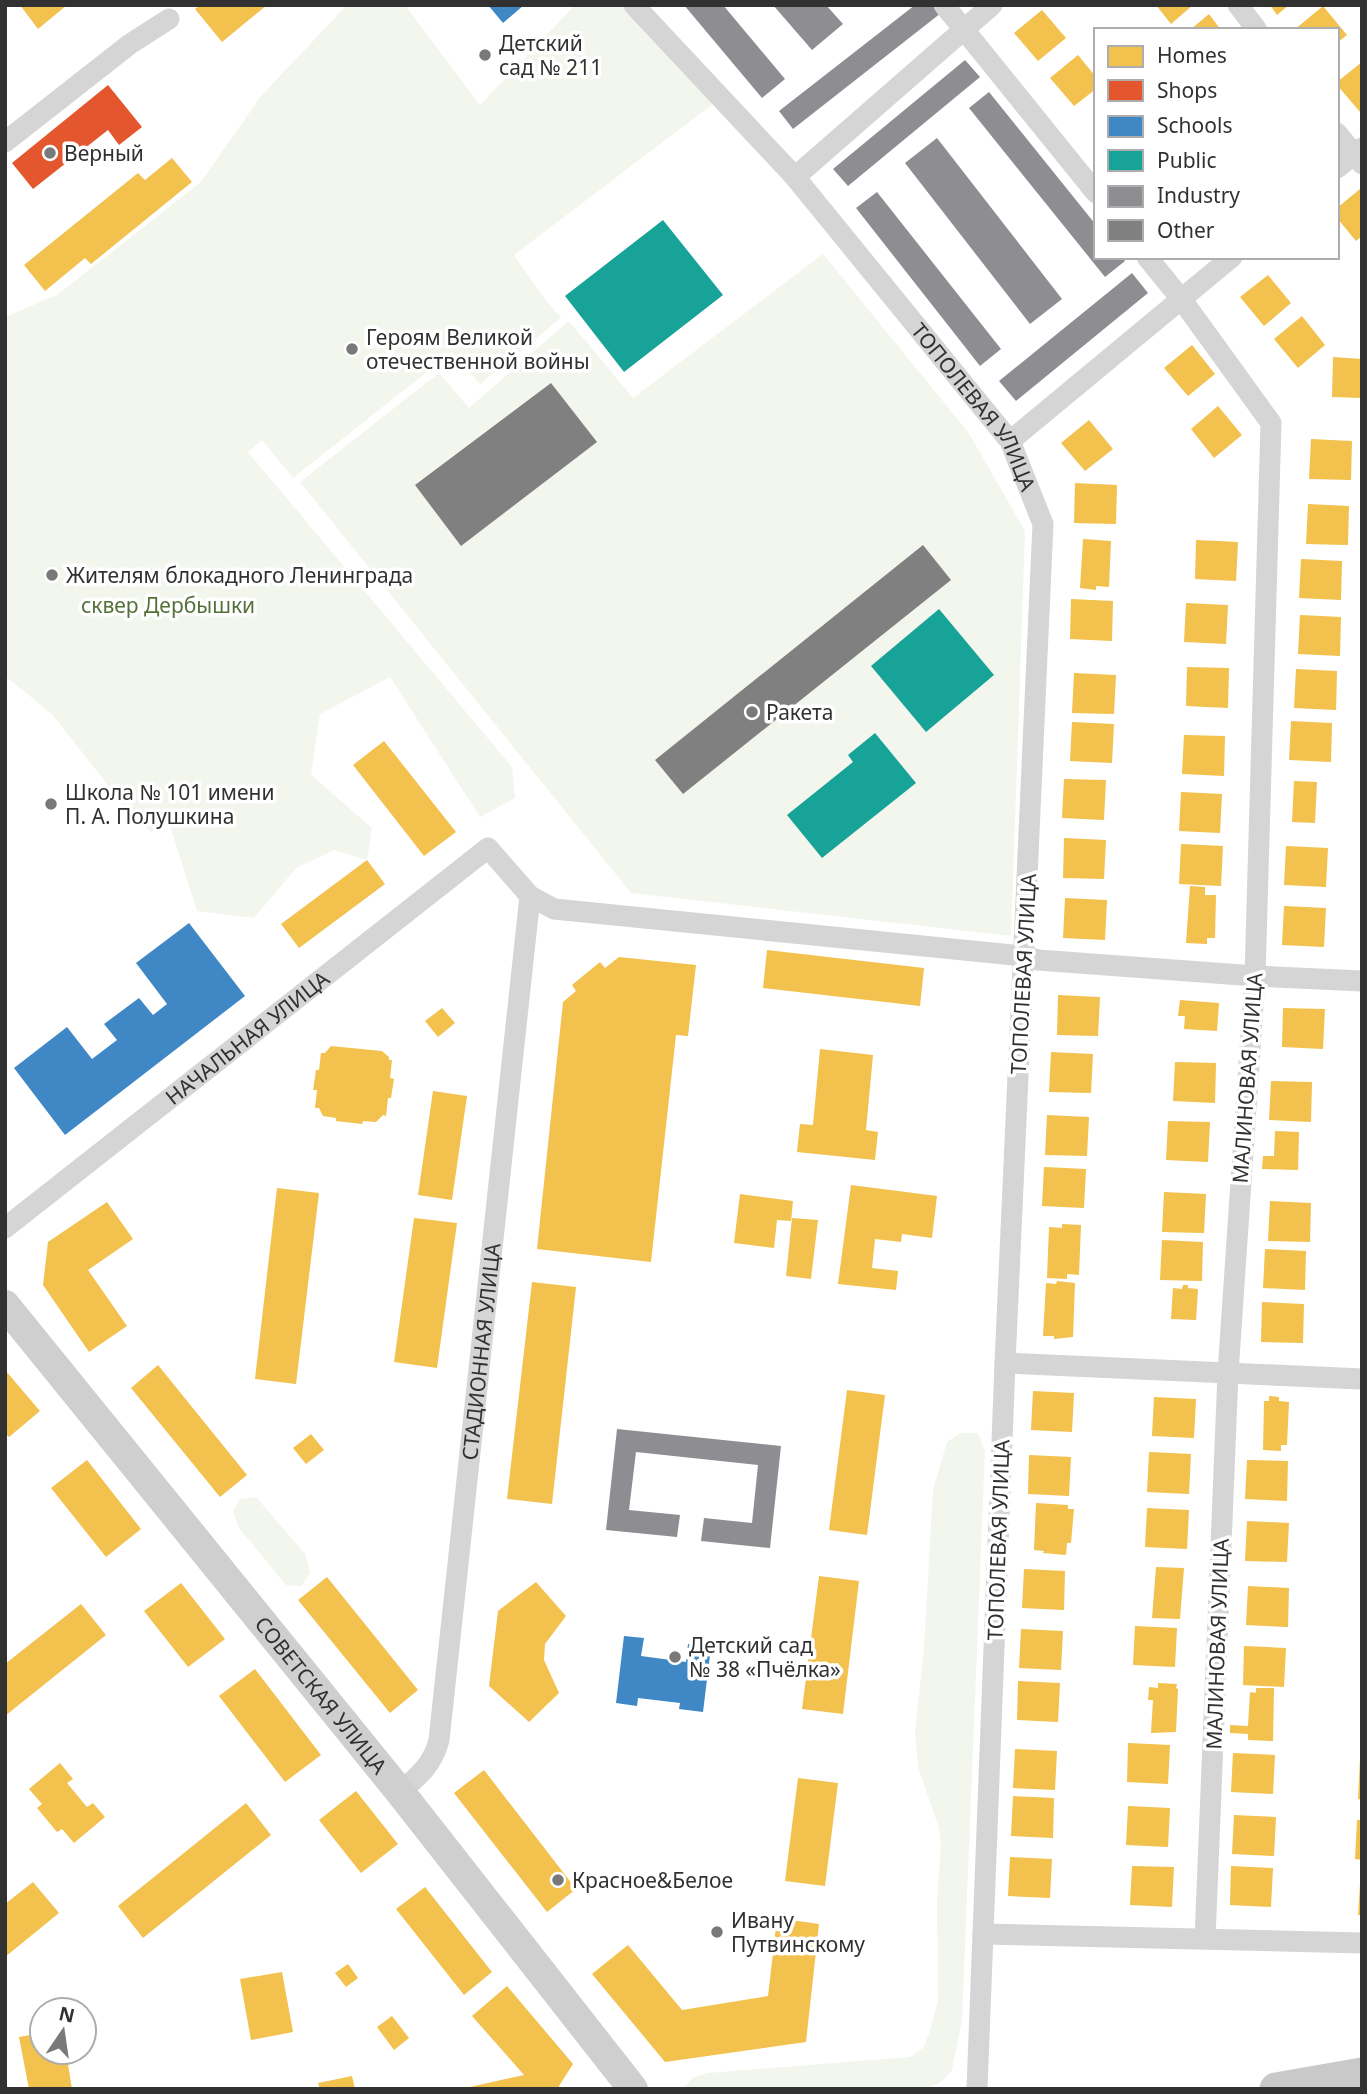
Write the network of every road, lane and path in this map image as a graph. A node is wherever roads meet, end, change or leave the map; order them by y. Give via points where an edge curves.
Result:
1 (634, 5) edge
2 (944, 5) edge
3 (992, 5) edge
4 (1238, 5) edge
5 (169, 19) dead end
6 (1255, 28) edge
7 (963, 29) junction
8 (1339, 135) edge
9 (5, 142) edge
10 (1359, 156) edge
11 (1339, 167) edge
12 (795, 177) junction
13 (1094, 191) edge
14 (1149, 259) edge
15 (1230, 259) edge
16 (1182, 300) junction
17 (1010, 441) junction
18 (530, 896) junction
19 (1023, 956) junction
20 (1255, 976) junction
21 (1362, 981) edge
22 (5, 1228) edge
23 (5, 1305) edge
24 (1005, 1363) junction
25 (1228, 1373) junction
26 (1362, 1379) edge
27 (400, 1792) junction
28 (983, 1934) junction
29 (1205, 1939) junction
30 (1362, 1943) edge
31 (1362, 2074) edge
32 (634, 2089) edge
33 (977, 2089) edge
34 (1276, 2089) edge

1 - 12 street, ТОПОЛЕВАЯ УЛИЦА
2 - 7 street
3 - 7 street
4 - 6 street
5 - 9 street
7 - 12 street
7 - 13 street
8 - 10 street
10 - 11 street
12 - 17 street, ТОПОЛЕВАЯ УЛИЦА
14 - 16 street, МАЛИНОВАЯ УЛИЦА
15 - 16 street
16 - 17 street
16 - 20 street, МАЛИНОВАЯ УЛИЦА via 1271,424
17 - 19 street, ТОПОЛЕВАЯ УЛИЦА via 1043,524
18 - 19 street via 554,909
18 - 22 street, НАЧАЛЬНАЯ УЛИЦА via 488,848
18 - 27 street, СТАДИОННАЯ УЛИЦА via 439,1740 427,1769
19 - 20 street
19 - 24 street, ТОПОЛЕВАЯ УЛИЦА
20 - 21 street
20 - 25 street, МАЛИНОВАЯ УЛИЦА
23 - 27 street, СОВЕТСКАЯ УЛИЦА
24 - 25 street
24 - 28 street, ТОПОЛЕВАЯ УЛИЦА
25 - 26 street
25 - 29 street, МАЛИНОВАЯ УЛИЦА
27 - 32 street, СОВЕТСКАЯ УЛИЦА
28 - 29 street
28 - 33 street, ТОПОЛЕВАЯ УЛИЦА
29 - 30 street
31 - 34 main road

